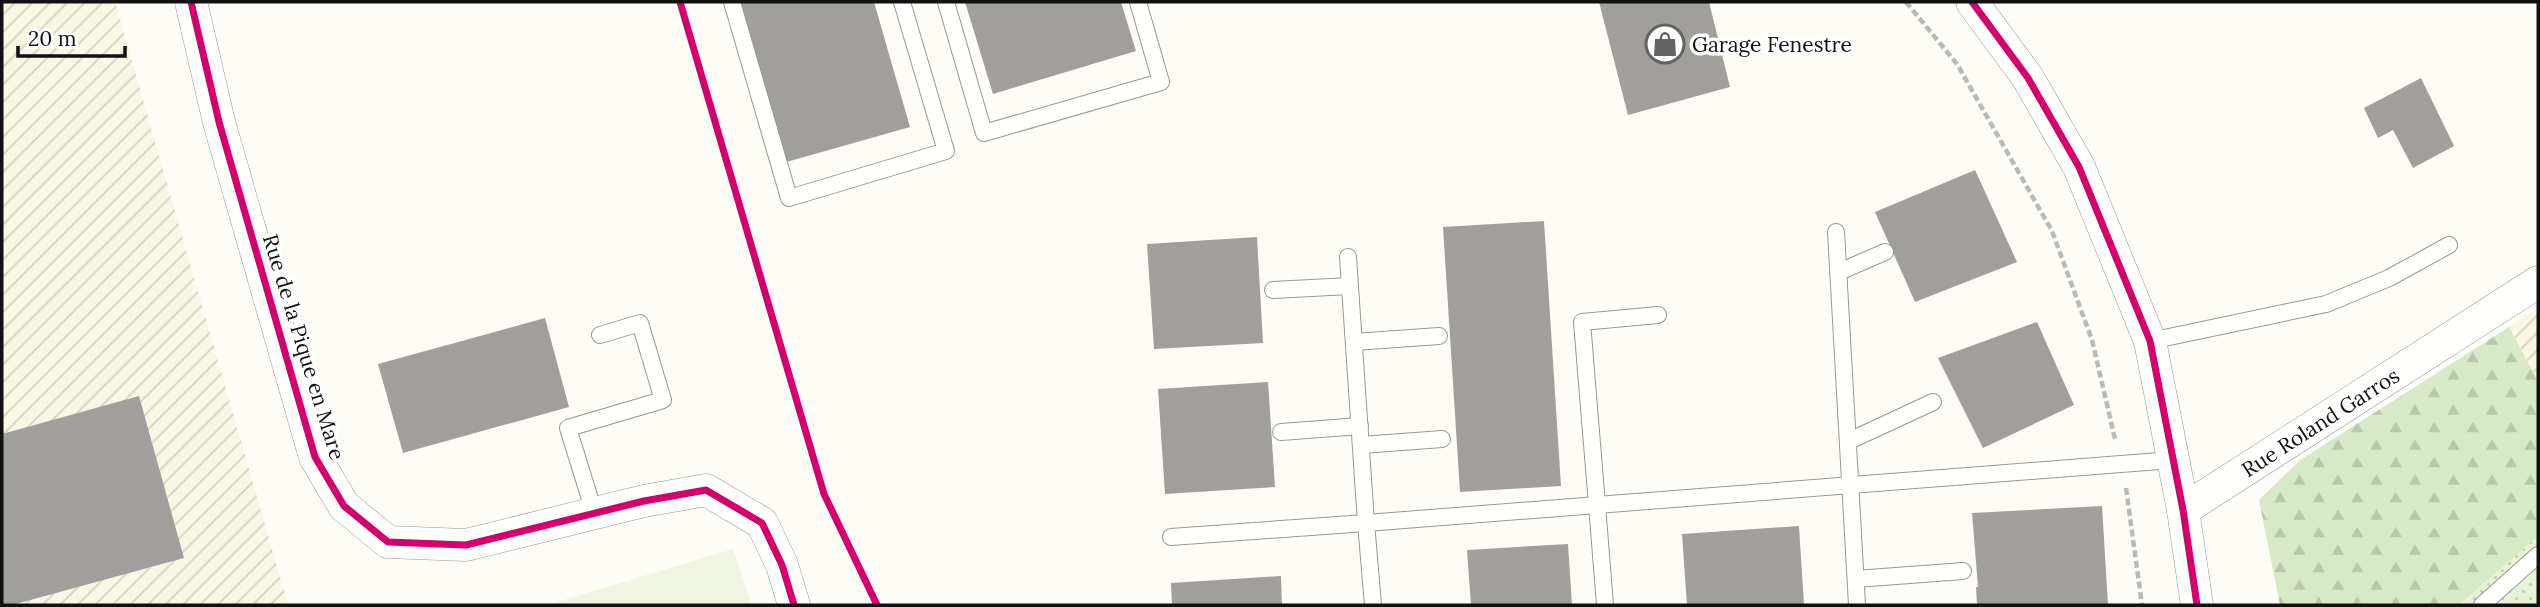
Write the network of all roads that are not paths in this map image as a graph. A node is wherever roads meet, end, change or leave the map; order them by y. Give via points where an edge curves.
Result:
1 (191, 2) edge
2 (732, 2) edge
3 (902, 2) edge
4 (946, 2) edge
5 (1138, 2) edge
6 (1972, 2) edge
7 (1836, 232) dead end
8 (2449, 245) dead end
9 (1885, 252) dead end
10 (1348, 257) dead end
11 (1839, 272) junction
12 (2538, 282) edge
13 (1350, 286) junction
14 (1273, 290) dead end
15 (1658, 316) dead end
16 (600, 335) dead end
17 (1439, 336) dead end
18 (2150, 341) junction
19 (1354, 342) junction
20 (1933, 402) dead end
21 (1360, 426) junction
22 (1281, 432) dead end
23 (1441, 439) dead end
24 (1849, 441) junction
25 (1361, 445) junction
26 (2172, 460) junction
27 (1852, 485) junction
28 (1597, 505) junction
29 (2183, 510) junction
30 (594, 512) junction
31 (1366, 523) junction
32 (1171, 537) dead end
33 (2538, 555) edge
34 (1963, 571) dead end
35 (1856, 579) junction
36 (794, 605) edge
37 (1373, 605) edge
38 (1605, 605) edge
39 (1857, 605) edge
40 (2197, 605) edge
41 (2482, 605) edge

1 - 30 street, Rue de la Pique en Mare via 219,122 315,457 344,506 388,542 466,545
2 - 3 lane via 789,198 946,151
4 - 5 lane via 984,133 1161,82
6 - 18 street via 2028,78 2079,167
7 - 11 lane
8 - 18 lane via 2389,278 2326,304
9 - 11 lane
10 - 13 lane
11 - 24 lane
12 - 29 street, Rue Roland Garros
13 - 14 lane
13 - 19 lane
15 - 28 lane via 1582,322
16 - 30 lane via 640,323 663,400 568,428
17 - 19 lane
18 - 26 street
19 - 21 lane
20 - 24 lane
21 - 22 lane
21 - 25 lane
23 - 25 lane
24 - 27 lane
25 - 31 lane
26 - 27 lane
26 - 29 street
27 - 28 lane
27 - 35 lane
28 - 31 lane
28 - 38 lane
29 - 40 street
30 - 36 street, Rue de la Pique en Mare via 706,490 762,523
31 - 32 lane
31 - 37 lane
33 - 41 lane
34 - 35 lane
35 - 39 lane

